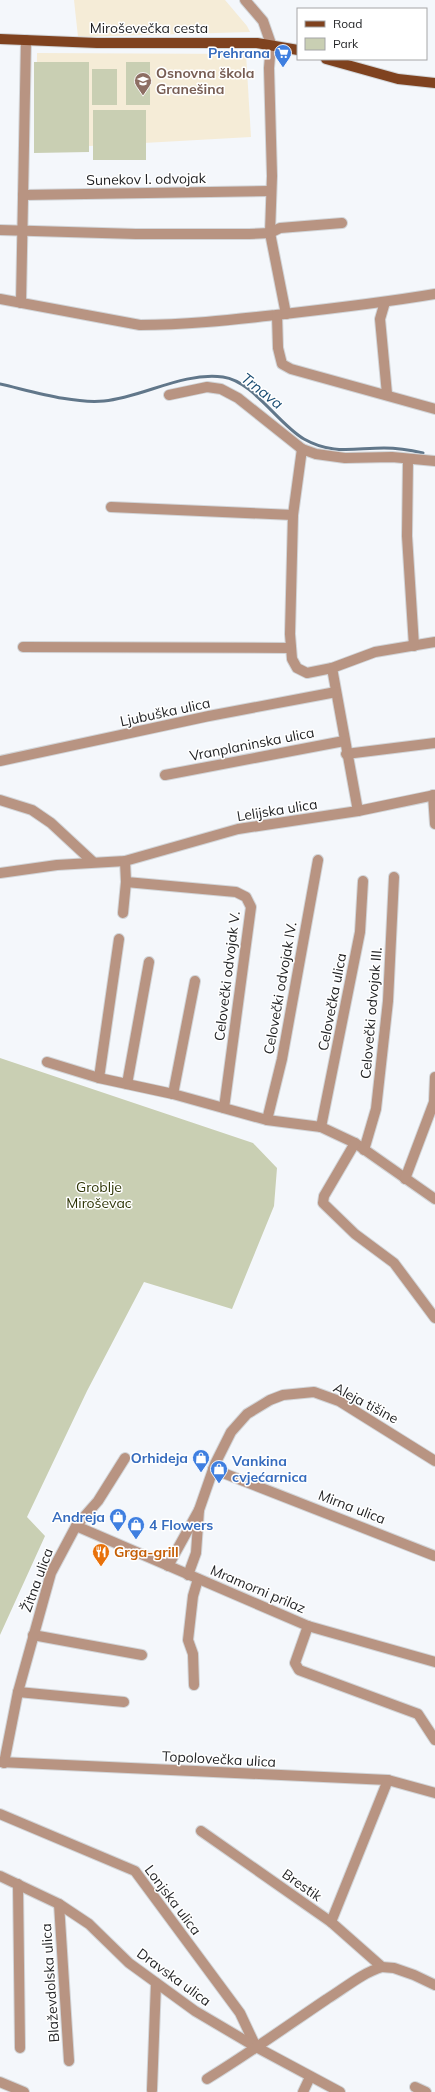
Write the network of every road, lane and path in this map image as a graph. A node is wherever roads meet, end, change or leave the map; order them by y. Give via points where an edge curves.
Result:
1 (245, 0) edge
2 (0, 39) edge
3 (26, 40) junction
4 (271, 44) junction
5 (297, 50) edge
6 (330, 60) edge
7 (435, 83) edge
8 (270, 191) junction
9 (23, 194) junction
10 (342, 223) dead end
11 (0, 230) edge
12 (23, 231) junction
13 (270, 233) junction
14 (435, 294) edge
15 (0, 299) edge
16 (384, 302) junction
17 (21, 303) junction
18 (282, 315) junction
19 (387, 394) junction
20 (169, 395) dead end
21 (435, 409) edge
22 (302, 449) junction
23 (408, 459) junction
24 (435, 461) edge
25 (111, 508) dead end
26 (292, 515) junction
27 (435, 642) edge
28 (414, 646) junction
29 (23, 647) dead end
30 (291, 648) junction
31 (332, 668) junction
32 (336, 692) junction
33 (344, 741) junction
34 (435, 743) edge
35 (346, 754) junction
36 (0, 761) edge
37 (165, 776) dead end
38 (434, 795) edge
39 (0, 800) edge
40 (358, 811) junction
41 (435, 824) edge
42 (318, 860) dead end
43 (125, 861) junction
44 (93, 862) junction
45 (0, 873) edge
46 (394, 877) dead end
47 (126, 882) junction
48 (363, 882) dead end
49 (123, 913) dead end
50 (119, 939) dead end
51 (149, 962) dead end
52 (195, 981) dead end
53 (47, 1062) dead end
54 (435, 1077) edge
55 (99, 1078) junction
56 (127, 1084) junction
57 (173, 1094) junction
58 (224, 1108) junction
59 (267, 1120) junction
60 (321, 1127) junction
61 (355, 1143) junction
62 (364, 1150) junction
63 (405, 1179) junction
64 (435, 1199) edge
65 (435, 1318) edge
66 (125, 1458) dead end
67 (435, 1460) edge
68 (213, 1468) junction
69 (199, 1510) junction
70 (76, 1526) junction
71 (435, 1556) edge
72 (168, 1566) junction
73 (188, 1575) junction
74 (198, 1579) junction
75 (308, 1626) junction
76 (33, 1634) junction
77 (142, 1655) dead end
78 (435, 1662) edge
79 (194, 1685) dead end
80 (18, 1692) junction
81 (124, 1702) dead end
82 (435, 1740) edge
83 (2, 1763) edge
84 (388, 1780) junction
85 (434, 1796) edge
86 (0, 1814) edge
87 (201, 1831) dead end
88 (0, 1876) edge
89 (18, 1884) junction
90 (59, 1904) junction
91 (331, 1922) junction
92 (382, 1967) junction
93 (156, 1983) junction
94 (435, 1985) edge
95 (256, 2047) junction
96 (20, 2048) dead end
97 (69, 2061) dead end
98 (310, 2077) junction
99 (207, 2079) dead end
100 (0, 2082) edge
101 (415, 2087) dead end
102 (152, 2090) dead end
103 (24, 2092) edge
104 (303, 2092) edge
105 (340, 2092) edge
106 (426, 2092) edge

1 - 4 street via 263,21
2 - 3 main road, Miroševečka cesta
3 - 4 main road, Miroševečka cesta
3 - 9 street
4 - 5 main road, Miroševečka cesta
4 - 8 street
6 - 7 main road via 398,79
8 - 9 street, Sunekov I. odvojak
8 - 13 street
9 - 12 street
10 - 13 street via 280,228
11 - 12 street
12 - 13 street via 136,234
12 - 17 street
13 - 18 street
14 - 16 street
15 - 17 street
16 - 18 street
16 - 19 street via 380,318
17 - 18 street via 140,326 202,324
18 - 19 street via 278,348 282,364 302,372
19 - 21 street
20 - 22 street via 207,388 221,389 238,398
22 - 23 street via 316,454 345,458
22 - 26 street
23 - 24 street
23 - 28 street via 407,536
25 - 26 street
26 - 30 street
27 - 28 street
28 - 31 street via 375,652
29 - 30 street
30 - 31 street via 292,659 297,668 307,673
31 - 32 street
32 - 33 street
32 - 36 street, Ljubuška ulica
33 - 35 street
33 - 37 street, Vranplaninska ulica
34 - 35 street
35 - 40 street
38 - 40 street, Lelijska ulica
38 - 41 street
39 - 44 street via 32,810 51,823
40 - 43 street, Lelijska ulica via 238,829
42 - 59 street, Celovečki odvojak IV. via 282,1059
43 - 44 street, Lelijska ulica
43 - 47 street
44 - 45 street, Lelijska ulica
46 - 62 street, Celovečki odvojak III. via 386,1017 376,1109
47 - 49 street
47 - 58 street, Celovečki odvojak V. via 236,892 246,897 251,907
48 - 60 street, Celovečka ulica via 360,932
50 - 55 street
51 - 56 street
52 - 57 street
53 - 55 street
54 - 63 street via 434,1102
55 - 56 street
56 - 57 street
57 - 58 street
58 - 59 street
59 - 60 street
60 - 61 street
61 - 62 street
61 - 65 street via 324,1196 323,1203 355,1234 394,1263
62 - 63 street
63 - 64 street
66 - 70 street, Žitna ulica via 98,1501
67 - 68 street, Aleja tišine via 340,1401 314,1392 300,1392 270,1400 247,1414 231,1432
68 - 69 street, Aleja tišine
68 - 71 street, Mirna ulica
69 - 72 street, Aleja tišine
69 - 73 street, Aleja tišine via 196,1554
70 - 72 street, Mramorni prilaz
70 - 76 street, Žitna ulica via 60,1553
72 - 73 street, Mramorni prilaz
73 - 74 street, Mramorni prilaz
74 - 75 street, Mramorni prilaz
74 - 79 street via 193,1596 188,1640 193,1654
75 - 78 street, Mramorni prilaz
75 - 82 street via 295,1663 299,1670 418,1714
76 - 77 street, Žitna ulica
76 - 80 street, Žitna ulica
80 - 81 street
80 - 83 street, Žitna ulica
83 - 84 street, Topolovečka ulica
84 - 85 street, Topolovečka ulica
84 - 91 street
86 - 95 street, Lonjska ulica via 135,1871 240,2013
87 - 91 street, Brestik
88 - 89 street, Dravska ulica
89 - 90 street, Dravska ulica
89 - 96 street
90 - 93 street, Dravska ulica via 89,1924 129,1963
90 - 97 street, Blaževdolska ulica
91 - 92 street, Brestik
92 - 94 street via 394,1968
92 - 95 street via 372,1970
93 - 95 street, Dravska ulica via 195,2011
93 - 102 street
95 - 98 street, Dravska ulica
95 - 99 street
98 - 104 street
98 - 105 street, Dravska ulica
100 - 103 street
101 - 106 street

